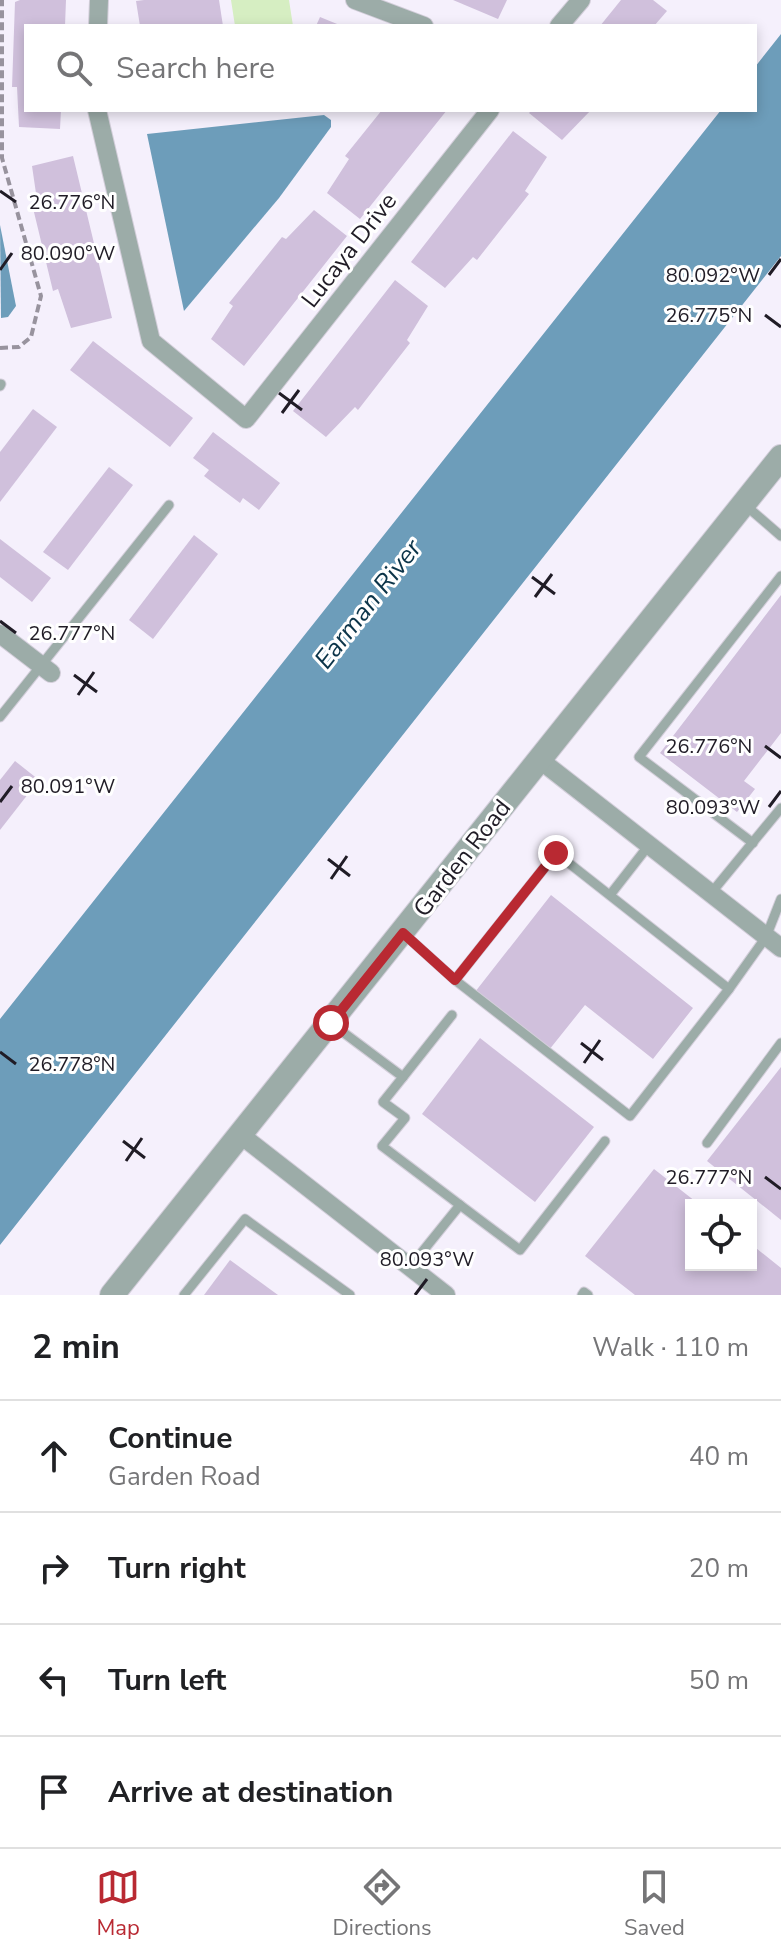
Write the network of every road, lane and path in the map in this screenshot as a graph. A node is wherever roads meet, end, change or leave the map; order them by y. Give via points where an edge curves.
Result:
1 (2, 0) edge
2 (99, 0) edge
3 (355, 0) edge
4 (581, 0) edge
5 (98, 24) edge
6 (419, 24) edge
7 (561, 24) edge
8 (97, 112) edge
9 (488, 112) edge
10 (0, 348) edge
11 (780, 459) edge
12 (744, 504) junction
13 (169, 505) dead end
14 (781, 536) edge
15 (781, 576) edge
16 (0, 634) edge
17 (46, 669) junction
18 (0, 717) edge
19 (540, 760) junction
20 (781, 808) edge
21 (753, 843) junction
22 (649, 845) junction
23 (712, 892) junction
24 (610, 895) junction
25 (781, 899) edge
26 (403, 933) junction
27 (774, 942) edge
28 (455, 980) junction
29 (729, 989) junction
30 (452, 1015) dead end
31 (331, 1023) junction
32 (781, 1043) edge
33 (403, 1077) junction
34 (242, 1136) junction
35 (605, 1141) dead end
36 (707, 1143) dead end
37 (460, 1205) junction
38 (410, 1267) junction
39 (426, 1289) edge
40 (112, 1295) edge
41 (184, 1295) edge
42 (350, 1295) edge
43 (446, 1295) edge
44 (582, 1295) edge
45 (588, 1295) edge

1 - 10 path via 2,158 41,296 31,337 19,347
2 - 5 street
3 - 6 street
4 - 7 street
8 - 9 street, Lucaya Drive via 151,341 246,419
11 - 12 street, Garden Road
12 - 14 lane
12 - 19 street, Garden Road
13 - 17 lane
15 - 21 lane via 639,757
16 - 17 street
17 - 18 lane
19 - 22 street
19 - 26 street, Garden Road
20 - 21 lane
21 - 23 lane
22 - 23 street
22 - 24 lane
23 - 27 street
24 - 28 lane via 556,853
24 - 29 lane
25 - 27 lane
26 - 28 lane
26 - 31 street, Garden Road
27 - 29 lane
28 - 29 lane via 630,1116
30 - 33 lane
31 - 33 lane
31 - 34 street, Garden Road
32 - 36 lane
33 - 37 lane via 383,1102 405,1118 382,1146
34 - 38 street
34 - 40 street, Garden Road
35 - 37 lane via 520,1250
37 - 38 lane
38 - 39 street
39 - 43 street
41 - 42 lane via 245,1219
44 - 45 lane

